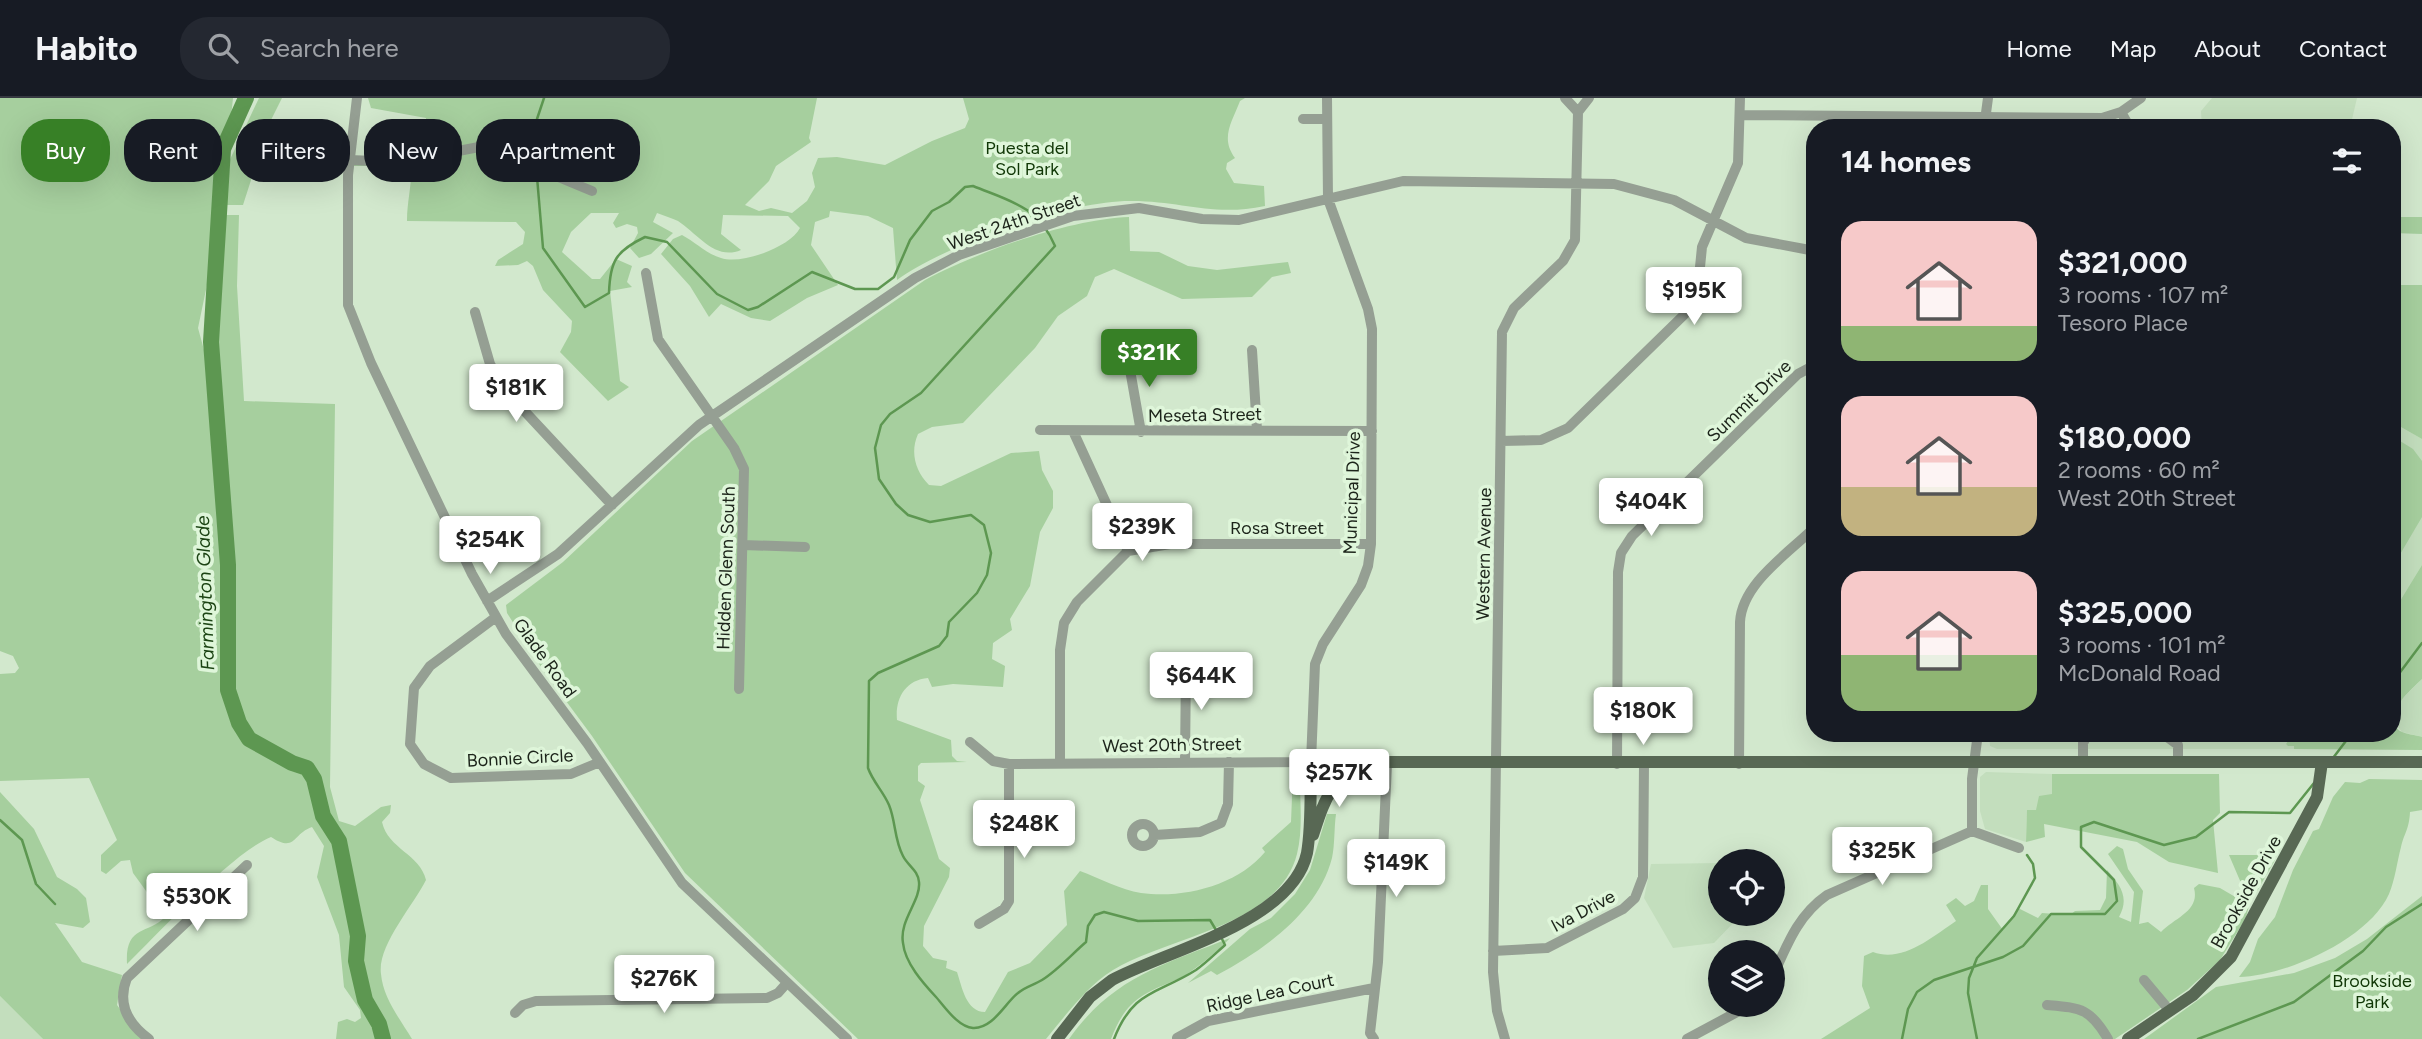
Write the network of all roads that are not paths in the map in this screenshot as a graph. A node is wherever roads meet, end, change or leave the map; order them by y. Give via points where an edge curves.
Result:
1 (357, 98) edge
2 (1327, 98) edge
3 (1565, 98) edge
4 (1589, 98) edge
5 (1740, 98) edge
6 (1988, 98) edge
7 (2141, 98) edge
8 (2121, 111) junction
9 (1578, 112) junction
10 (1740, 115) junction
11 (1303, 119) dead end
12 (1326, 119) junction
13 (1862, 119) edge
14 (1985, 119) edge
15 (2079, 119) edge
16 (2125, 119) edge
17 (350, 152) edge
18 (350, 160) edge
19 (349, 182) edge
20 (1577, 183) junction
21 (592, 191) dead end
22 (1328, 199) junction
23 (1713, 220) junction
24 (1806, 249) edge
25 (646, 273) dead end
26 (475, 312) dead end
27 (1252, 350) dead end
28 (1127, 353) dead end
29 (1806, 371) edge
30 (711, 417) junction
31 (1040, 430) dead end
32 (1257, 430) junction
33 (1073, 431) junction
34 (1372, 431) junction
35 (1141, 432) junction
36 (1501, 442) junction
37 (612, 505) junction
38 (1806, 536) edge
39 (1371, 544) junction
40 (743, 545) junction
41 (805, 547) dead end
42 (1128, 551) junction
43 (487, 601) junction
44 (496, 617) junction
45 (1186, 663) dead end
46 (739, 689) dead end
47 (1977, 742) edge
48 (2084, 742) edge
49 (2174, 742) edge
50 (970, 743) dead end
51 (600, 762) junction
52 (1185, 762) junction
53 (1229, 762) junction
54 (1311, 762) junction
55 (2083, 762) junction
56 (2178, 762) junction
57 (2322, 762) junction
58 (2422, 762) edge
59 (1975, 763) junction
60 (1004, 764) junction
61 (1060, 764) junction
62 (1382, 764) junction
63 (1497, 764) junction
64 (1617, 764) junction
65 (1644, 764) junction
66 (1738, 764) junction
67 (1972, 831) junction
68 (1155, 835) dead end
69 (2019, 848) dead end
70 (1306, 855) junction
71 (247, 865) dead end
72 (979, 924) dead end
73 (1493, 951) junction
74 (1785, 951) edge
75 (2144, 980) dead end
76 (786, 984) junction
77 (1374, 988) junction
78 (2047, 1005) dead end
79 (2170, 1011) junction
80 (515, 1013) dead end
81 (1728, 1017) edge
82 (1178, 1038) edge
83 (149, 1039) edge
84 (847, 1039) edge
85 (1057, 1039) edge
86 (1374, 1039) edge
87 (1505, 1039) edge
88 (1688, 1039) edge
89 (2108, 1039) edge
90 (2128, 1039) edge

1 - 17 street, Glade Road
2 - 12 street, Municipal Drive
3 - 9 street
4 - 9 street
5 - 10 street
6 - 14 street
7 - 8 street
8 - 15 street
8 - 16 street
9 - 20 street, Western Avenue
10 - 13 street
10 - 23 street via 1738,163
11 - 12 street
12 - 22 street, Municipal Drive
18 - 21 street via 401,162 509,145 522,149 556,176
19 - 43 street, Glade Road via 350,314
20 - 22 street, West 24th Street via 1403,181
20 - 23 street, West 24th Street via 1642,189
20 - 36 street, Western Avenue via 1575,240 1563,261 1514,308 1502,332
22 - 30 street, West 24th Street via 1239,220 1202,219 1152,209 1107,210 1073,216 982,246 915,278
22 - 34 street, Municipal Drive via 1368,309
23 - 24 street, West 24th Street via 1746,238
23 - 36 street via 1702,247 1697,297 1689,310 1560,433 1541,440
25 - 30 street, Hidden Glenn South via 658,339
26 - 37 street via 490,364 504,389
27 - 32 street
28 - 35 street
29 - 64 street, Summit Drive via 1788,383 1632,536 1621,553
30 - 37 street, West 24th Street
30 - 40 street, Hidden Glenn South via 744,468
31 - 33 street, Meseta Street
32 - 34 street, Meseta Street
32 - 35 street, Meseta Street
33 - 35 street, Meseta Street
33 - 42 street
34 - 39 street, Municipal Drive
36 - 63 street, Western Avenue
37 - 43 street, West 24th Street via 558,554
38 - 66 street via 1743,602
39 - 42 street, Rosa Street via 1171,544
39 - 54 street, Municipal Drive via 1361,585 1315,664
40 - 41 street
40 - 46 street, Hidden Glenn South
42 - 61 street via 1077,602 1064,623
43 - 44 street, Glade Road
44 - 51 street, Glade Road
44 - 51 street, Bonnie Circle via 430,666 414,688 410,744 424,764 451,778 571,774
45 - 52 street
47 - 59 street
48 - 55 street
49 - 56 street
50 - 60 street
51 - 76 street, Glade Road via 682,883
52 - 53 street, West 20th Street
52 - 61 street, West 20th Street
53 - 54 street, West 20th Street
53 - 68 street via 1228,804 1221,823 1200,832
54 - 62 main road, West 20th Street
54 - 70 main road, Municipal Drive
55 - 56 main road, West 20th Street
55 - 59 main road, West 20th Street
56 - 57 main road, West 20th Street
57 - 58 main road, West 20th Street
57 - 79 main road, Brookside Drive via 2317,797 2241,942 2211,980
59 - 66 main road, West 20th Street
59 - 67 street
60 - 61 street, West 20th Street
60 - 72 street via 1009,901
62 - 63 main road, West 20th Street
62 - 70 main road via 1344,776 1331,787
62 - 77 street
63 - 64 main road, West 20th Street
63 - 73 street, Western Avenue
64 - 65 main road, West 20th Street
65 - 66 main road, West 20th Street
65 - 73 street, Iva Drive via 1643,877 1635,898 1623,909 1547,948
67 - 69 street
67 - 74 street via 1818,901 1798,924
70 - 85 main road, Municipal Drive via 1288,892 1265,911 1111,980 1090,997
71 - 83 street via 127,978 121,997 124,1009
73 - 87 street, Western Avenue via 1495,998
75 - 79 street
76 - 80 street via 767,998 536,1001
76 - 84 street, Glade Road
77 - 82 street, Ridge Lea Court via 1208,1021
77 - 86 street via 1370,1032
78 - 89 street via 2084,1010
79 - 90 main road, Brookside Drive
81 - 88 street

